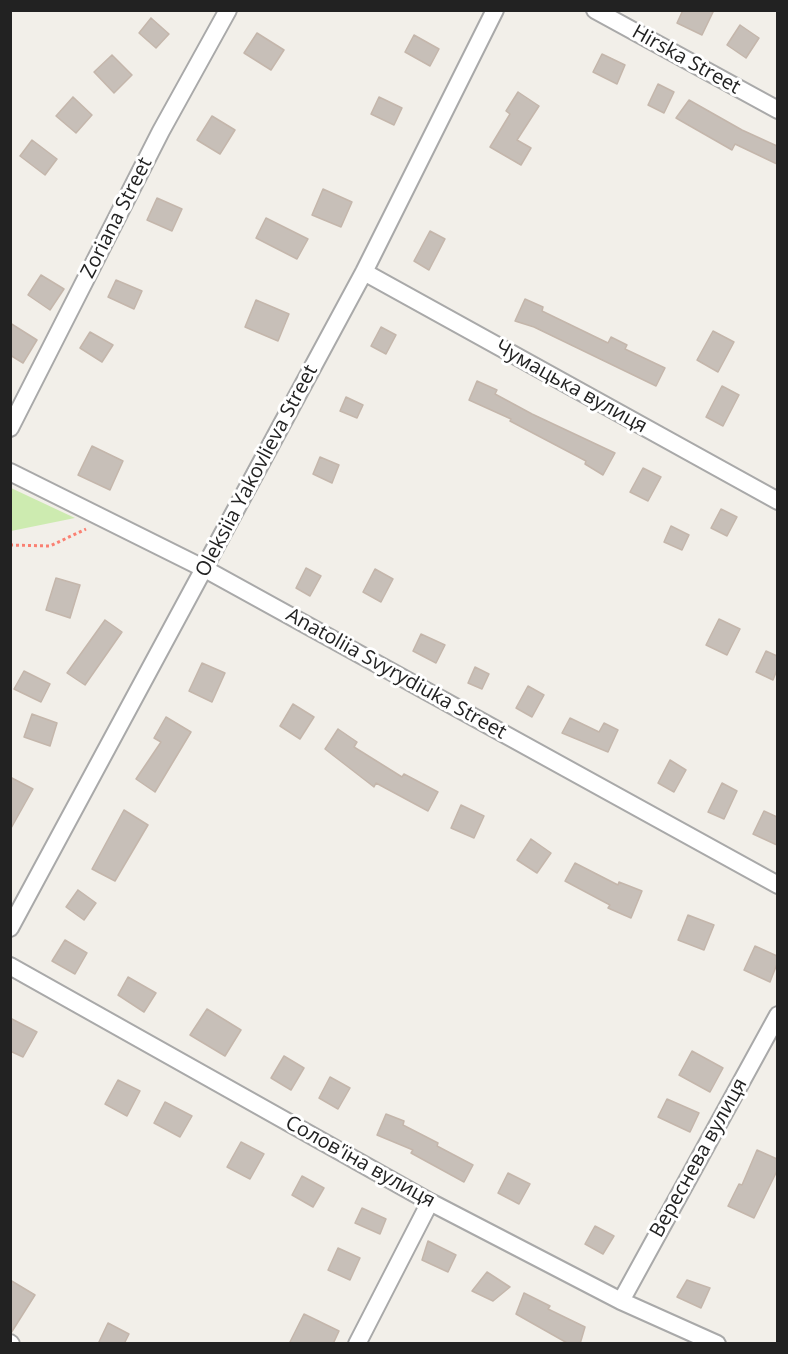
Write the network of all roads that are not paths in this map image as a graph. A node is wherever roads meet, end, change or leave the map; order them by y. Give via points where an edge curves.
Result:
1 (228, 10) edge
2 (495, 10) edge
3 (595, 10) edge
4 (777, 110) edge
5 (364, 272) junction
6 (10, 428) edge
7 (10, 472) edge
8 (777, 501) edge
9 (205, 569) junction
10 (777, 885) edge
11 (10, 928) edge
12 (10, 966) edge
13 (777, 1015) edge
14 (430, 1202) junction
15 (621, 1301) junction
16 (357, 1344) edge
17 (717, 1344) edge

1 - 6 street, Zoriana Street
2 - 5 street, Oleksiia Yakovlieva Street
3 - 4 street, Hirska Street
5 - 8 street, Чумацька вулиця
5 - 9 street, Oleksiia Yakovlieva Street
7 - 9 street, Anatoliia Svyrydiuka Street
9 - 10 street, Anatoliia Svyrydiuka Street
9 - 11 street, Oleksiia Yakovlieva Street
12 - 14 street, Солов'їна вулиця
13 - 15 street, Вереснева вулиця
14 - 15 street, Солов'їна вулиця
14 - 16 street
15 - 17 street, Солов'їна вулиця

